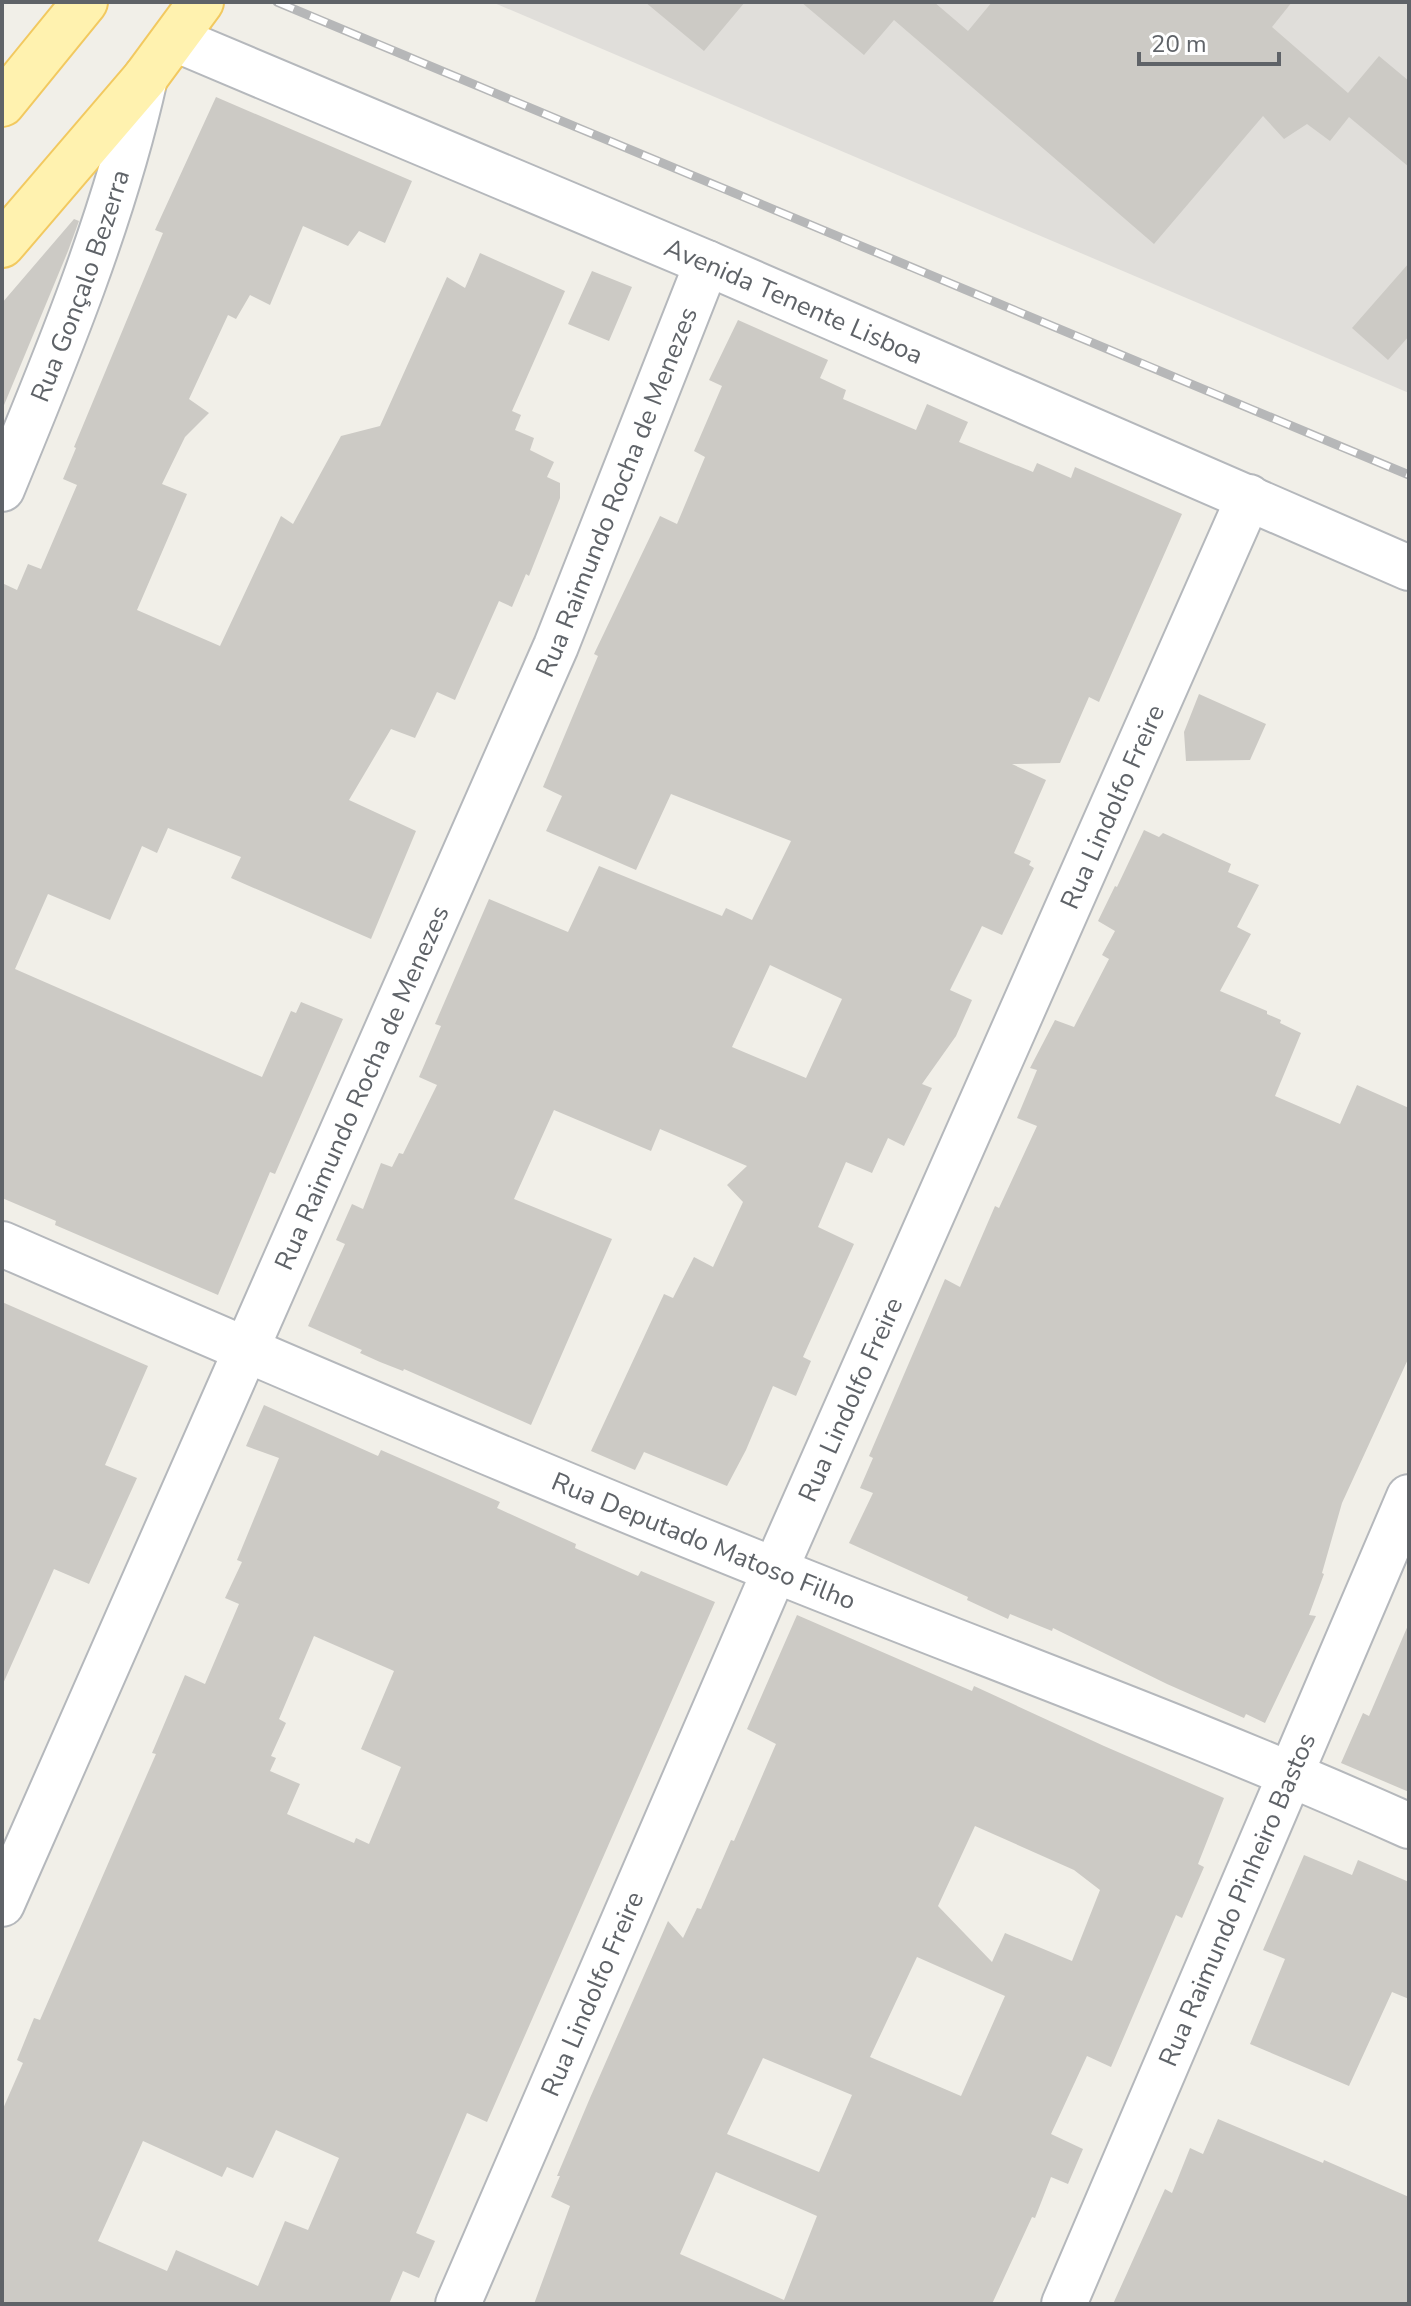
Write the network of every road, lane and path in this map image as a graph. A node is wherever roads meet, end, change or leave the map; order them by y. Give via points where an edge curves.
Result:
1 (84, 2) edge
2 (201, 2) edge
3 (175, 39) junction
4 (145, 78) junction
5 (2, 104) edge
6 (2, 245) edge
7 (707, 263) junction
8 (2, 489) edge
9 (1249, 497) junction
10 (1409, 568) edge
11 (2, 1244) edge
12 (247, 1351) junction
13 (1409, 1497) edge
14 (775, 1570) junction
15 (1292, 1774) junction
16 (1409, 1826) edge
17 (2, 1904) edge
18 (458, 2304) edge
19 (1064, 2304) edge

1 - 5 main road
2 - 3 main road
3 - 4 main road
3 - 7 street, Avenida Tenente Lisboa
4 - 6 main road
4 - 8 street, Rua Gonçalo Bezerra via 129,150 99,239
7 - 9 street, Avenida Tenente Lisboa
7 - 12 street, Rua Raimundo Rocha de Menezes via 556,646
9 - 10 street, Avenida Tenente Lisboa
9 - 14 street, Rua Lindolfo Freire
11 - 12 street, Rua Deputado Matoso Filho
12 - 14 street, Rua Deputado Matoso Filho
12 - 17 street, Rua Raimundo Rocha de Menezes
13 - 15 street, Rua Raimundo Pinheiro Bastos
14 - 15 street, Rua Deputado Matoso Filho
14 - 18 street, Rua Lindolfo Freire
15 - 16 street, Rua Deputado Matoso Filho
15 - 19 street, Rua Raimundo Pinheiro Bastos

